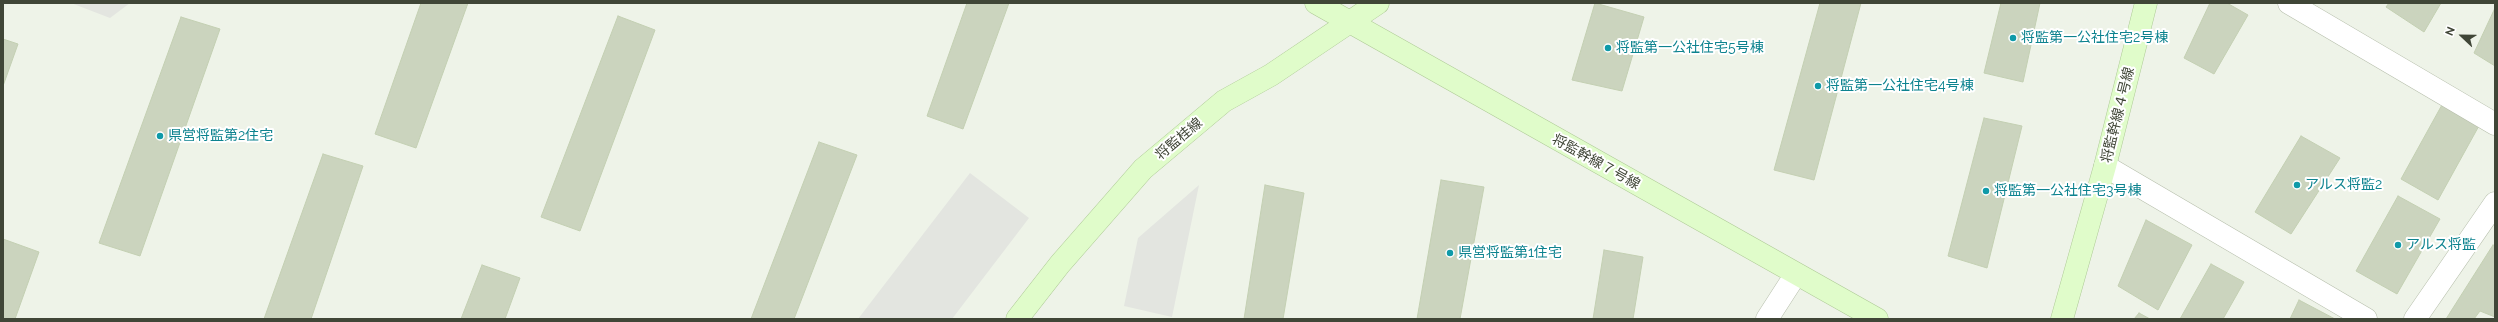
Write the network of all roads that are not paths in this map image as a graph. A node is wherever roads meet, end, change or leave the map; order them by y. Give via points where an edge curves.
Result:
1 (1316, 3) edge
2 (1378, 3) edge
3 (2146, 3) edge
4 (2288, 3) edge
5 (1349, 23) junction
6 (2495, 124) edge
7 (2105, 166) junction
8 (2495, 203) edge
9 (1796, 274) junction
10 (1017, 319) edge
11 (1767, 319) edge
12 (1877, 319) edge
13 (2062, 319) edge
14 (2366, 319) edge
15 (2416, 319) edge

1 - 5 street, 将監幹線７号線
2 - 5 street, 将監桂線
3 - 7 street, 将監幹線４号線
4 - 6 street
5 - 9 street, 将監幹線７号線
5 - 10 street, 将監桂線 via 1271,76 1224,102 1143,169 1060,264
7 - 13 street, 将監幹線４号線
7 - 14 street
8 - 15 street
9 - 11 street
9 - 12 street, 将監幹線７号線

